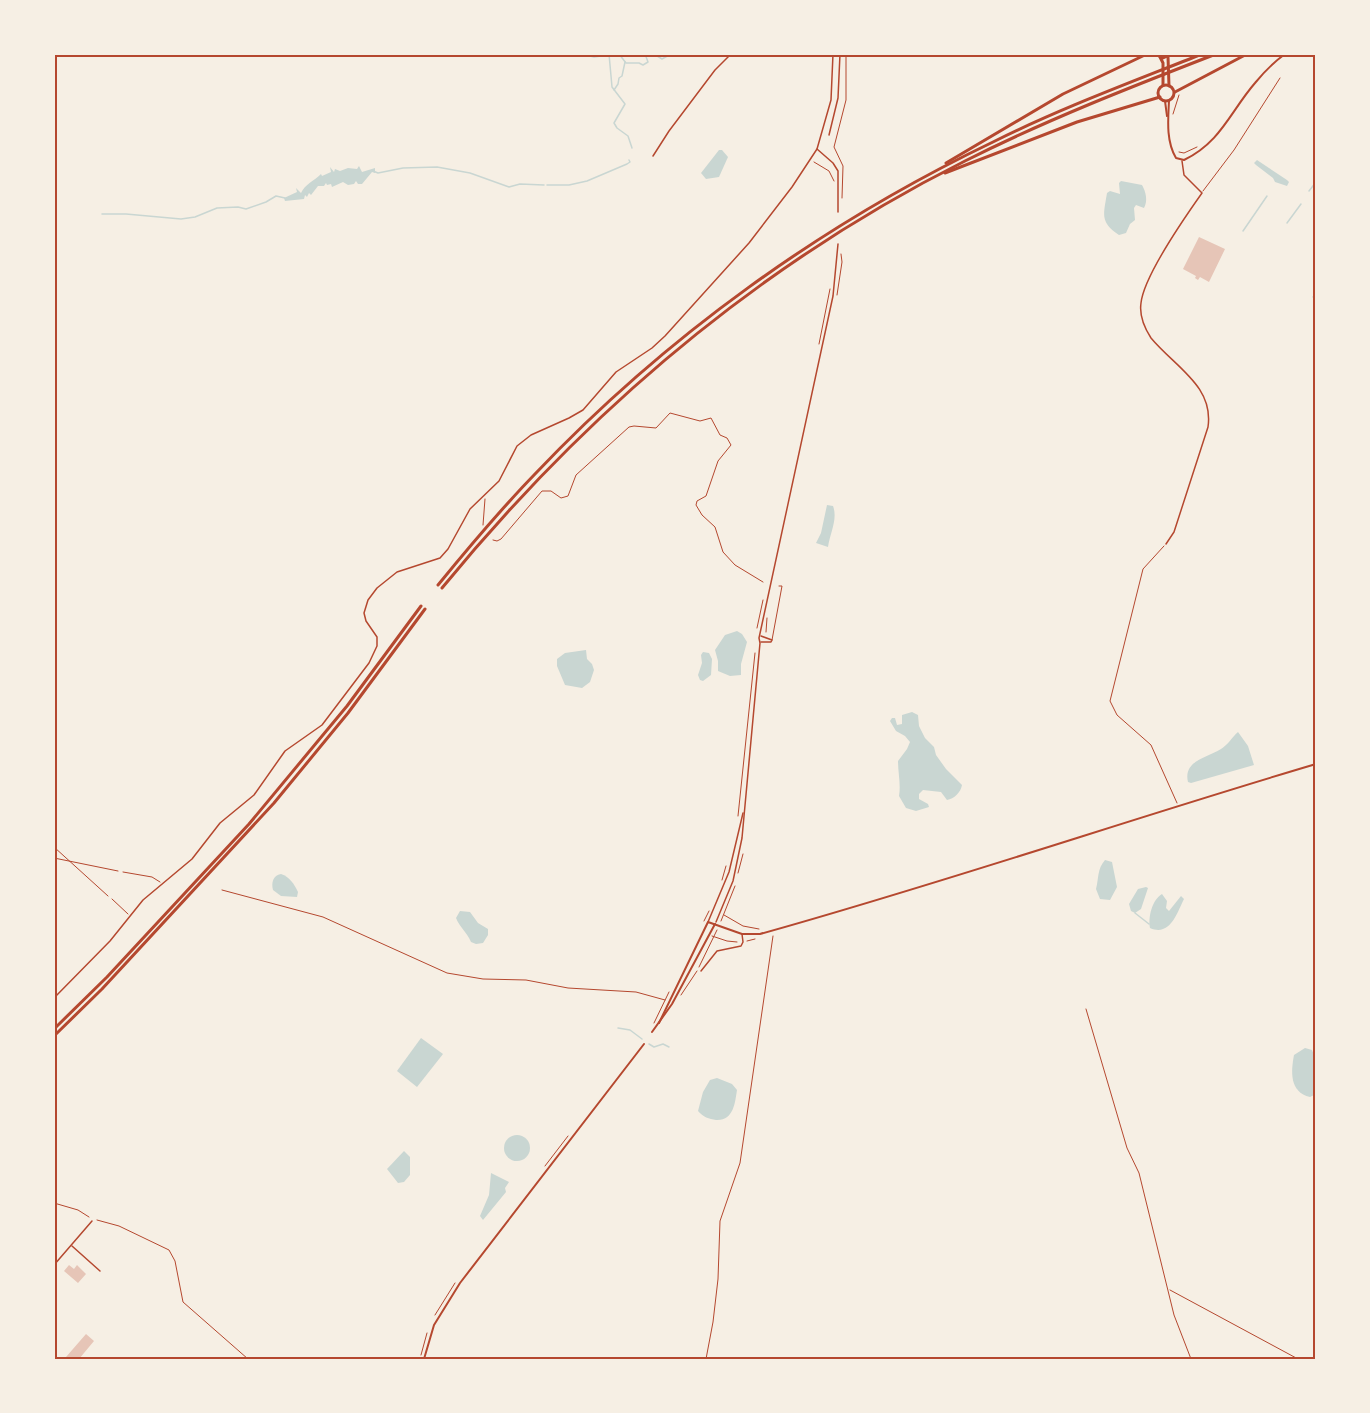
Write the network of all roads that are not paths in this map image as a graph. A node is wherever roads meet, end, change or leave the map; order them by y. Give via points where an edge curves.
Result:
1 (731, 54) edge
2 (833, 54) edge
3 (840, 54) edge
4 (1147, 54) edge
5 (1155, 54) edge
6 (1172, 54) edge
7 (1202, 54) edge
8 (1216, 54) edge
9 (1247, 54) edge
10 (1285, 54) edge
11 (1160, 57) junction
12 (1168, 57) junction
13 (1280, 78) dead end
14 (1163, 86) junction
15 (1169, 86) junction
16 (1174, 92) junction
17 (1160, 98) junction
18 (1167, 101) junction
19 (829, 135) dead end
20 (817, 148) junction
21 (653, 156) dead end
22 (1182, 161) junction
23 (932, 172) junction
24 (935, 177) junction
25 (1202, 193) junction
26 (838, 212) dead end
27 (838, 244) dead end
28 (1166, 544) road end
29 (438, 585) dead end
30 (779, 586) dead end
31 (442, 588) dead end
32 (421, 606) dead end
33 (425, 609) dead end
34 (761, 635) junction
35 (771, 641) junction
36 (760, 643) junction
37 (1316, 764) edge
38 (744, 809) junction
39 (123, 872) dead end
40 (162, 884) junction
41 (112, 899) road end
42 (130, 916) junction
43 (708, 922) junction
44 (715, 924) junction
45 (742, 934) junction
46 (701, 971) dead end
47 (54, 999) edge
48 (659, 1023) junction
49 (54, 1029) edge
50 (652, 1032) dead end
51 (54, 1036) edge
52 (644, 1044) dead end
53 (92, 1221) road end
54 (72, 1245) junction
55 (54, 1265) edge
56 (100, 1271) dead end
57 (424, 1359) edge

1 - 21 street via 669,130
2 - 20 street via 831,100
3 - 19 street via 838,98
4 - 23 main road via 1063,94
5 - 11 main road
6 - 12 main road
7 - 23 main road via 1033,123
8 - 24 main road via 1027,131
9 - 16 main road
10 - 22 street via 1255,82 1215,138
11 - 12 main road
11 - 14 main road
12 - 15 main road
13 - 25 lane
14 - 15 main road
14 - 17 main road
15 - 16 main road
16 - 18 main road
17 - 18 main road
17 - 24 main road via 1077,122
18 - 22 street via 1172,151
20 - 26 street via 838,171
20 - 40 street via 749,243 665,336 607,380 583,410 522,441 496,485 466,514 440,558 397,572 372,595 364,612 378,641 371,660 322,725 288,749 254,795 220,823 196,854
22 - 25 street via 1183,173
23 - 29 main road via 805,248 681,339 536,472
24 - 31 main road via 792,264 659,364 540,476
25 - 28 street via 1180,222 1145,286 1141,304 1142,319 1151,338 1200,389 1209,409 1208,427 1174,532
27 - 34 street via 833,296
30 - 35 lane
32 - 49 main road via 280,789
33 - 51 main road via 336,729 250,831
34 - 35 street
34 - 36 street
35 - 36 street
36 - 38 street
37 - 45 street via 773,930
38 - 43 street via 729,872
38 - 44 street via 733,882
39 - 40 lane via 152,876
40 - 42 street
41 - 42 lane
42 - 47 street
43 - 44 street
43 - 48 street
44 - 45 street
44 - 48 street
45 - 46 street via 741,946 717,951
48 - 50 street
52 - 57 street via 460,1283 434,1325
53 - 54 street
54 - 55 street
54 - 56 street

